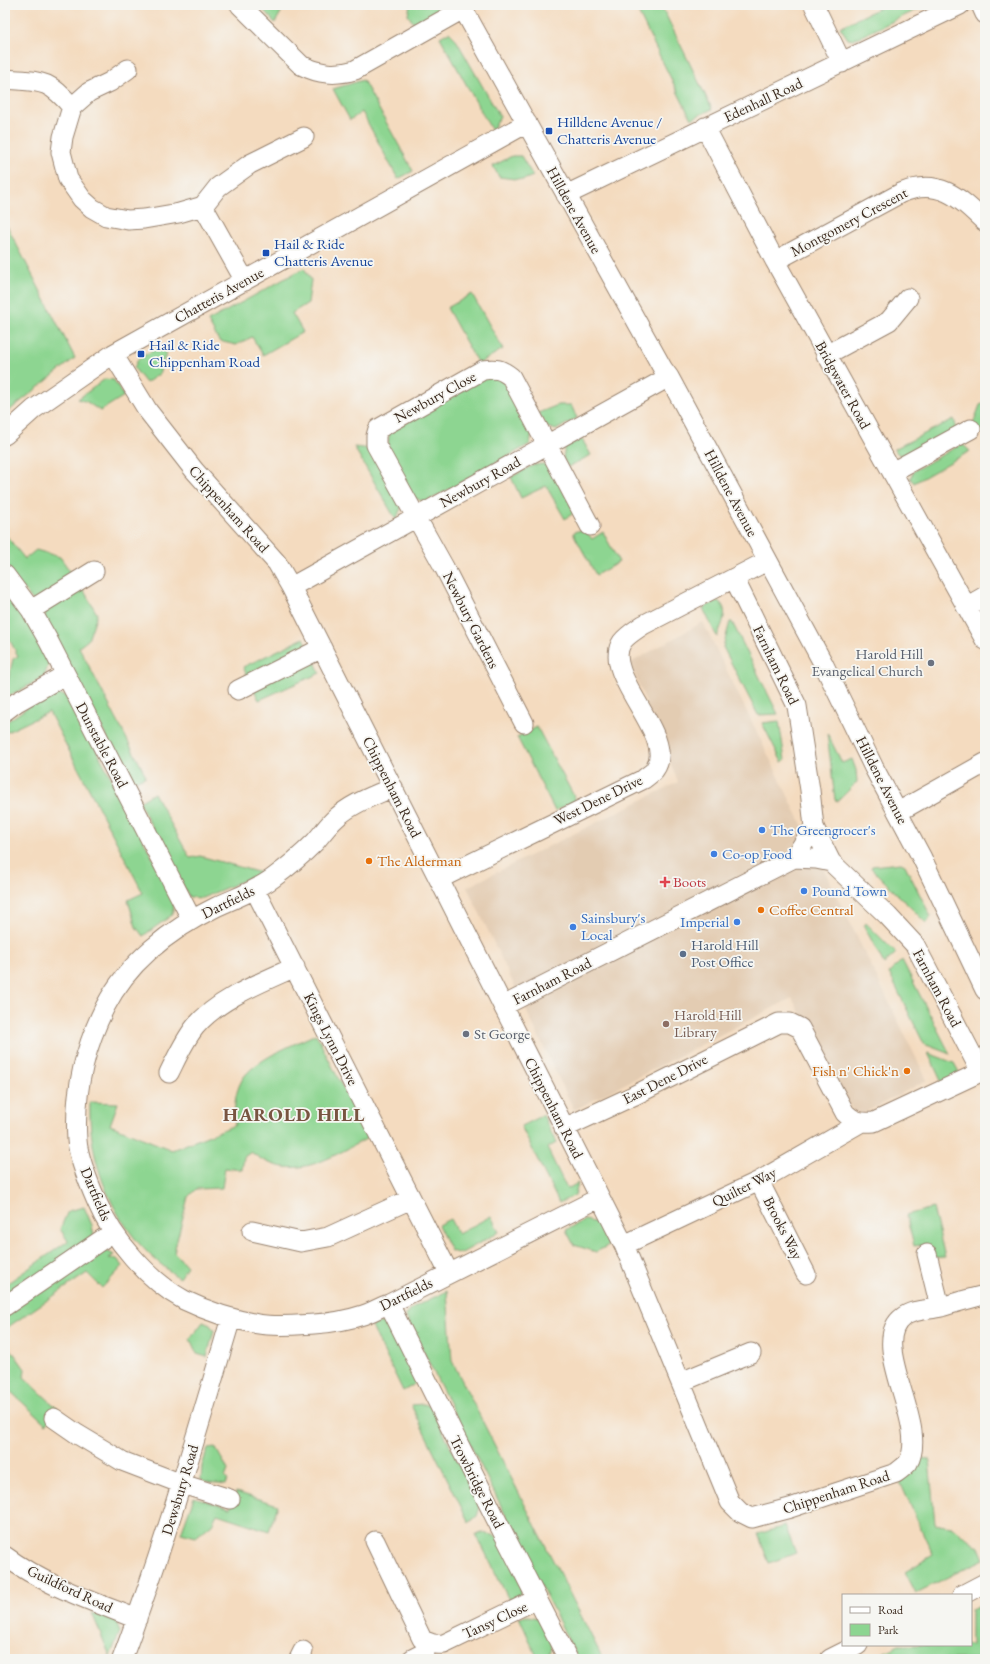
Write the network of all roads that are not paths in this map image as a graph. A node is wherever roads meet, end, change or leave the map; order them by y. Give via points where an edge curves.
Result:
1 (240, 5) edge
2 (814, 5) edge
3 (960, 5) edge
4 (981, 5) edge
5 (462, 7) edge
6 (985, 14) edge
7 (842, 62) junction
8 (128, 69) dead end
9 (5, 80) edge
10 (72, 107) junction
11 (527, 123) junction
12 (705, 127) junction
13 (304, 137) dead end
14 (566, 195) junction
15 (203, 206) junction
16 (985, 222) edge
17 (775, 261) junction
18 (245, 281) junction
19 (908, 298) dead end
20 (113, 354) junction
21 (826, 355) junction
22 (669, 377) junction
23 (971, 429) dead end
24 (5, 435) edge
25 (548, 445) junction
26 (892, 472) junction
27 (417, 517) junction
28 (590, 526) dead end
29 (767, 561) junction
30 (94, 571) dead end
31 (5, 575) edge
32 (734, 578) junction
33 (291, 587) junction
34 (985, 596) edge
35 (966, 607) junction
36 (31, 610) junction
37 (985, 640) edge
38 (322, 648) junction
39 (65, 675) junction
40 (238, 690) dead end
41 (5, 711) edge
42 (524, 723) dead end
43 (985, 764) edge
44 (393, 787) junction
45 (898, 812) junction
46 (814, 827) junction
47 (794, 858) junction
48 (831, 862) junction
49 (439, 879) junction
50 (255, 890) junction
51 (192, 920) junction
52 (295, 967) junction
53 (985, 990) edge
54 (503, 1006) junction
55 (983, 1071) edge
56 (169, 1073) dead end
57 (860, 1123) junction
58 (564, 1128) junction
59 (759, 1181) junction
60 (599, 1198) junction
61 (412, 1199) junction
62 (252, 1231) dead end
63 (113, 1232) junction
64 (624, 1245) junction
65 (927, 1254) dead end
66 (449, 1273) junction
67 (806, 1274) dead end
68 (985, 1295) edge
69 (388, 1304) junction
70 (5, 1306) edge
71 (940, 1307) junction
72 (231, 1318) junction
73 (752, 1353) dead end
74 (681, 1382) junction
75 (54, 1418) dead end
76 (182, 1484) junction
77 (230, 1499) dead end
78 (375, 1541) dead end
79 (5, 1556) edge
80 (985, 1583) edge
81 (964, 1594) edge
82 (538, 1599) junction
83 (137, 1619) junction
84 (429, 1644) junction
85 (856, 1646) edge
86 (122, 1659) edge
87 (412, 1659) edge
88 (568, 1659) edge
89 (830, 1659) edge

1 - 5 street via 301,65 329,74 355,70
2 - 7 street
3 - 7 street, Edenhall Road
4 - 6 street
5 - 11 street, Hilldene Avenue
7 - 12 street, Edenhall Road
8 - 10 street via 110,82 89,92
9 - 10 street via 41,82 51,86
10 - 15 street via 61,152 68,179 74,190 92,208 112,217 128,220 179,213
11 - 14 street, Hilldene Avenue
11 - 18 street, Chatteris Avenue
12 - 14 street, Edenhall Road
12 - 17 street, Bridgwater Road
13 - 15 street via 250,164 218,187
14 - 22 street, Hilldene Avenue
15 - 18 street
16 - 17 street, Montgomery Crescent via 950,193 942,189 917,188 900,193
17 - 21 street, Bridgwater Road
18 - 20 street, Chatteris Avenue
19 - 21 street via 889,321
20 - 24 street, Chatteris Avenue via 34,409
20 - 33 street, Chippenham Road via 148,411 194,470 277,563
21 - 26 street, Bridgwater Road
22 - 25 street, Newbury Road
22 - 29 street, Hilldene Avenue
23 - 26 street
25 - 27 street, Newbury Road
25 - 27 street, Newbury Close via 511,377 501,369 483,370 378,429 376,445
25 - 28 street
26 - 35 street, Bridgwater Road
27 - 33 street, Newbury Road
27 - 42 street, Newbury Gardens
29 - 32 street, West Dene Drive
29 - 45 street, Hilldene Avenue via 823,663
30 - 36 street
31 - 36 street, Dunstable Road
32 - 46 street, Farnham Road via 797,706
32 - 49 street, West Dene Drive via 643,625 621,643 618,655 619,668 660,750 660,759 655,769 644,779
33 - 38 street, Chippenham Road
34 - 35 street
35 - 37 street, Bridgwater Road
36 - 39 street, Dunstable Road
38 - 40 street
38 - 44 street, Chippenham Road
39 - 41 street
39 - 51 street, Dunstable Road
43 - 45 street
44 - 49 street, Chippenham Road
44 - 50 street, Dartfields via 337,817 294,861
45 - 53 street, Hilldene Avenue
46 - 47 street
46 - 48 street, Farnham Road
47 - 48 street, Farnham Road
47 - 54 street, Farnham Road
48 - 55 street, Farnham Road via 915,945
49 - 54 street, Chippenham Road
50 - 51 street, Dartfields
50 - 52 street, Kings Lynn Drive
51 - 63 street, Dartfields via 152,948 120,982 93,1033 82,1070 77,1143 90,1186
52 - 56 street via 267,979 213,1009 195,1026 182,1045
52 - 61 street, Kings Lynn Drive
54 - 58 street, Chippenham Road
55 - 57 street via 874,1122
57 - 58 street, East Dene Drive via 845,1113 800,1028 790,1023 778,1023
57 - 59 street, Quilter Way
58 - 60 street, Chippenham Road
59 - 64 street, Quilter Way
59 - 67 street, Brooks Way
60 - 64 street, Chippenham Road
60 - 66 street, Dartfields
61 - 62 street via 316,1240 301,1242
61 - 66 street, Kings Lynn Drive
63 - 70 street
63 - 72 street, Dartfields via 140,1265 167,1288 184,1299
64 - 74 street, Chippenham Road
65 - 71 street
66 - 69 street, Dartfields
68 - 71 street, Chippenham Road
69 - 72 street, Dartfields via 363,1315 292,1326 259,1324
69 - 82 street, Trowbridge Road via 494,1517
71 - 74 street, Chippenham Road via 903,1316 894,1326 891,1342 894,1360 912,1429 913,1449 907,1463 896,1473 790,1508 752,1518 740,1512 730,1502
72 - 76 street, Dewsbury Road
73 - 74 street
75 - 76 street via 122,1461
76 - 77 street
76 - 83 street, Dewsbury Road
78 - 84 street via 422,1639
79 - 83 street, Guildford Road via 62,1589
80 - 81 street
82 - 84 street, Tansy Close via 444,1644
82 - 88 street, Trowbridge Road
83 - 86 street, Dewsbury Road
84 - 87 street via 422,1654
85 - 89 street

